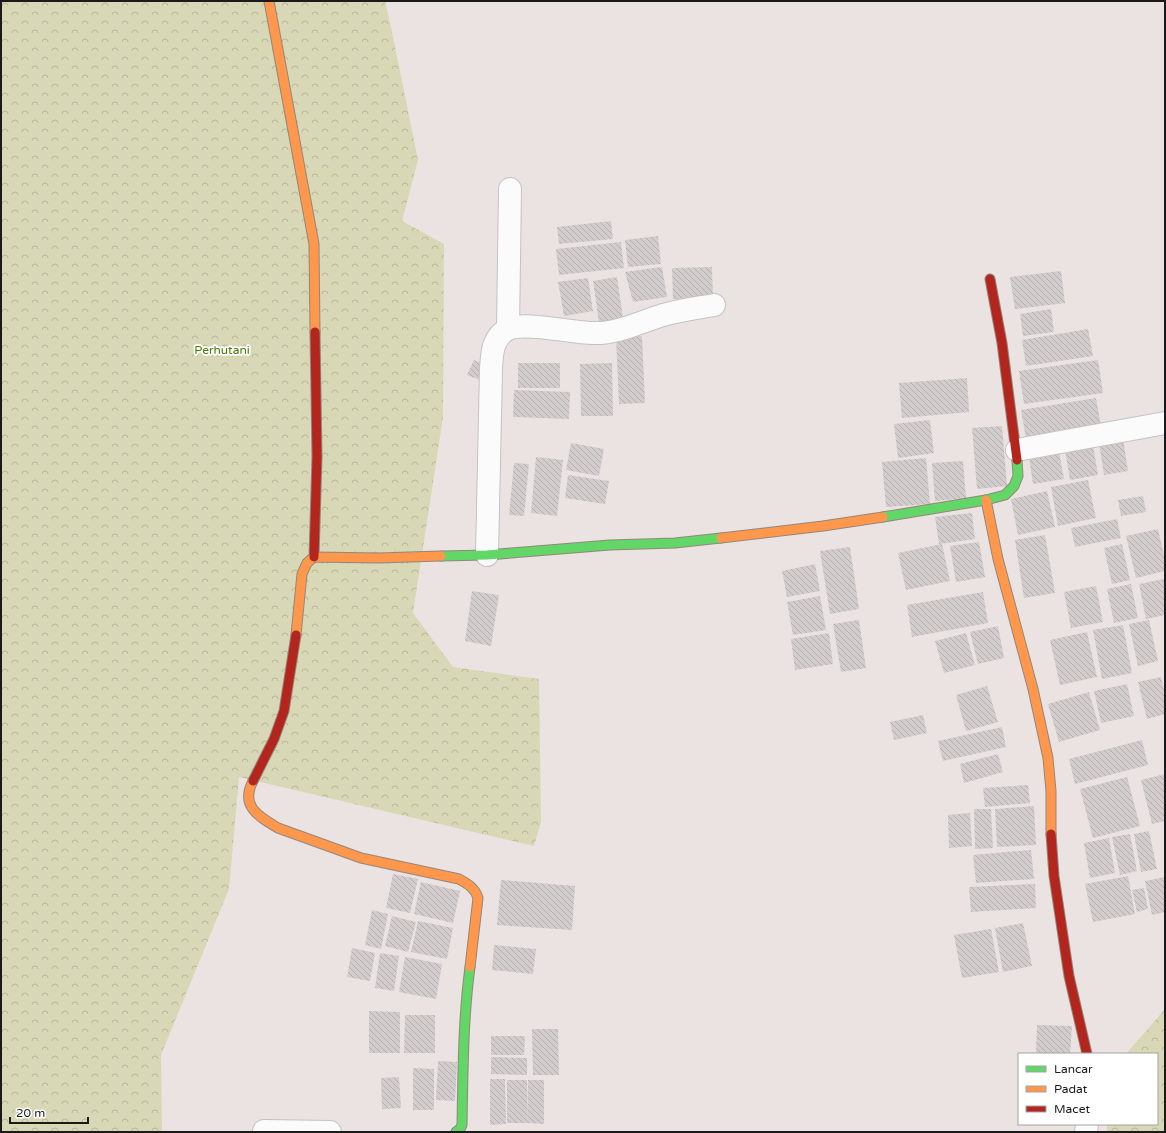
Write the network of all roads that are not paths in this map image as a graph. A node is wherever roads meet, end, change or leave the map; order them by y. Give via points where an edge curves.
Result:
1 (268, 1) edge
2 (510, 189) dead end
3 (990, 280) dead end
4 (714, 305) dead end
5 (508, 329) junction
6 (1165, 423) edge
7 (1017, 450) junction
8 (986, 500) junction
9 (487, 555) junction
10 (314, 557) junction
11 (1087, 1053) edge
12 (264, 1131) dead end
13 (330, 1132) edge
14 (456, 1132) edge

1 - 10 street via 314,244 317,457
2 - 5 street
3 - 7 street
4 - 5 street via 681,310 607,332 594,333 525,325
5 - 9 street via 498,337 492,349
6 - 7 street
7 - 8 street via 1018,476 1014,486 1005,495
8 - 9 street via 830,525 675,543 610,545
8 - 11 street via 998,559 1033,689 1048,758 1054,876 1069,976
9 - 10 street
10 - 14 street via 307,563 302,574 298,622 284,711 274,740 248,790 248,801 266,822 278,828 361,858 459,879 476,890 478,898 462,1057 462,1125
12 - 13 street

